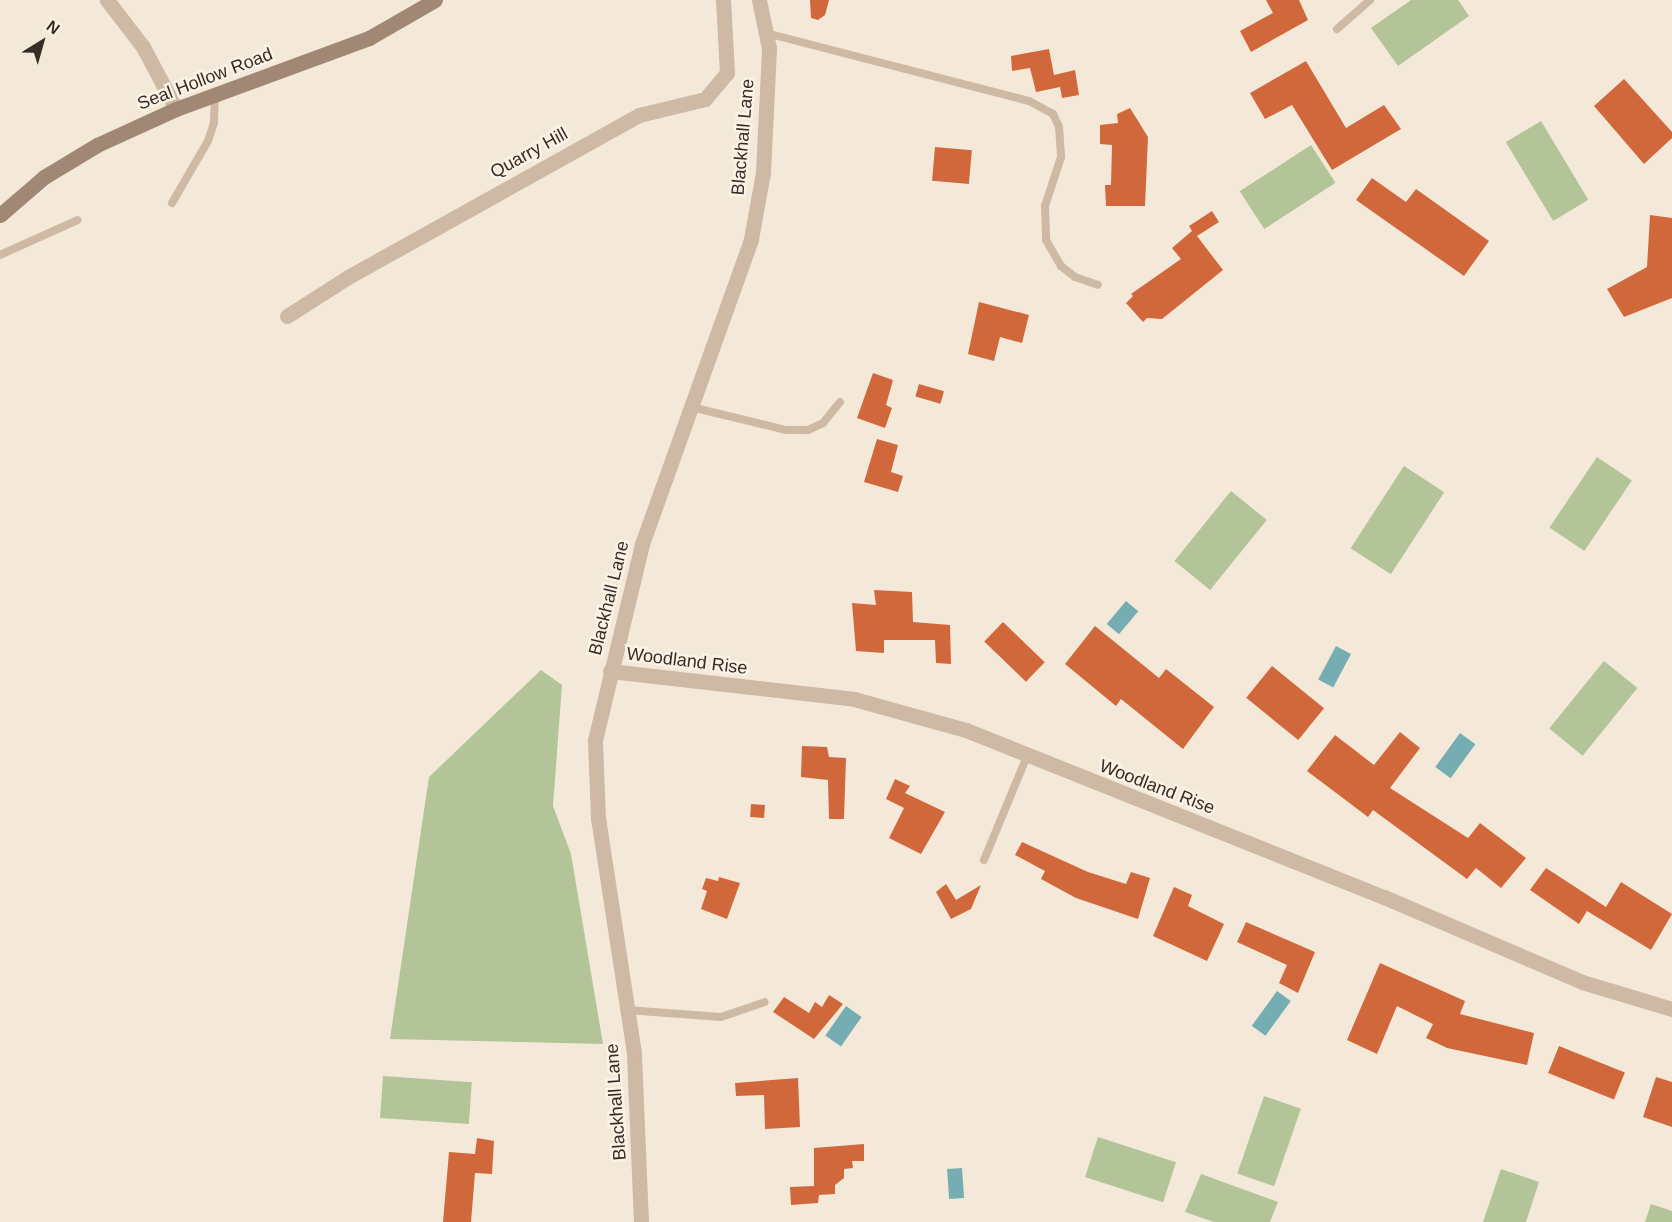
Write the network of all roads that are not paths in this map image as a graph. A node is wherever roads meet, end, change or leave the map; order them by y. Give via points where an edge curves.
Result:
1 (107, 0) edge
2 (435, 0) edge
3 (723, 0) edge
4 (759, 0) edge
5 (1370, 0) edge
6 (1337, 29) dead end
7 (766, 33) junction
8 (215, 96) junction
9 (176, 109) junction
10 (171, 203) dead end
11 (0, 215) edge
12 (78, 220) dead end
13 (0, 255) edge
14 (1098, 285) dead end
15 (287, 316) dead end
16 (840, 402) dead end
17 (691, 407) junction
18 (610, 671) junction
19 (1027, 756) junction
20 (984, 860) dead end
21 (765, 1002) dead end
22 (1672, 1009) edge
23 (627, 1010) junction
24 (640, 1222) edge

1 - 9 street via 143,47
2 - 8 main road, Seal Hollow Road via 369,38
3 - 15 street, Quarry Hill via 727,73 705,99 639,115 348,277
4 - 7 street, Blackhall Lane
5 - 6 lane
7 - 14 lane via 1029,101 1053,114 1059,127 1061,157 1045,206 1046,240 1061,266 1075,277
7 - 17 street, Blackhall Lane via 769,48 763,172 751,239
8 - 9 main road, Seal Hollow Road
8 - 10 lane via 214,123 208,141
9 - 11 main road, Seal Hollow Road via 76,156
12 - 13 lane
16 - 17 lane via 823,423 808,430 786,430
17 - 18 street, Blackhall Lane via 642,544
18 - 19 street, Woodland Rise via 854,699 966,730
18 - 23 street, Blackhall Lane via 595,740 598,819
19 - 20 lane
19 - 22 street, Woodland Rise via 1384,897 1582,982
21 - 23 lane via 721,1017
23 - 24 street, Blackhall Lane via 634,1053

